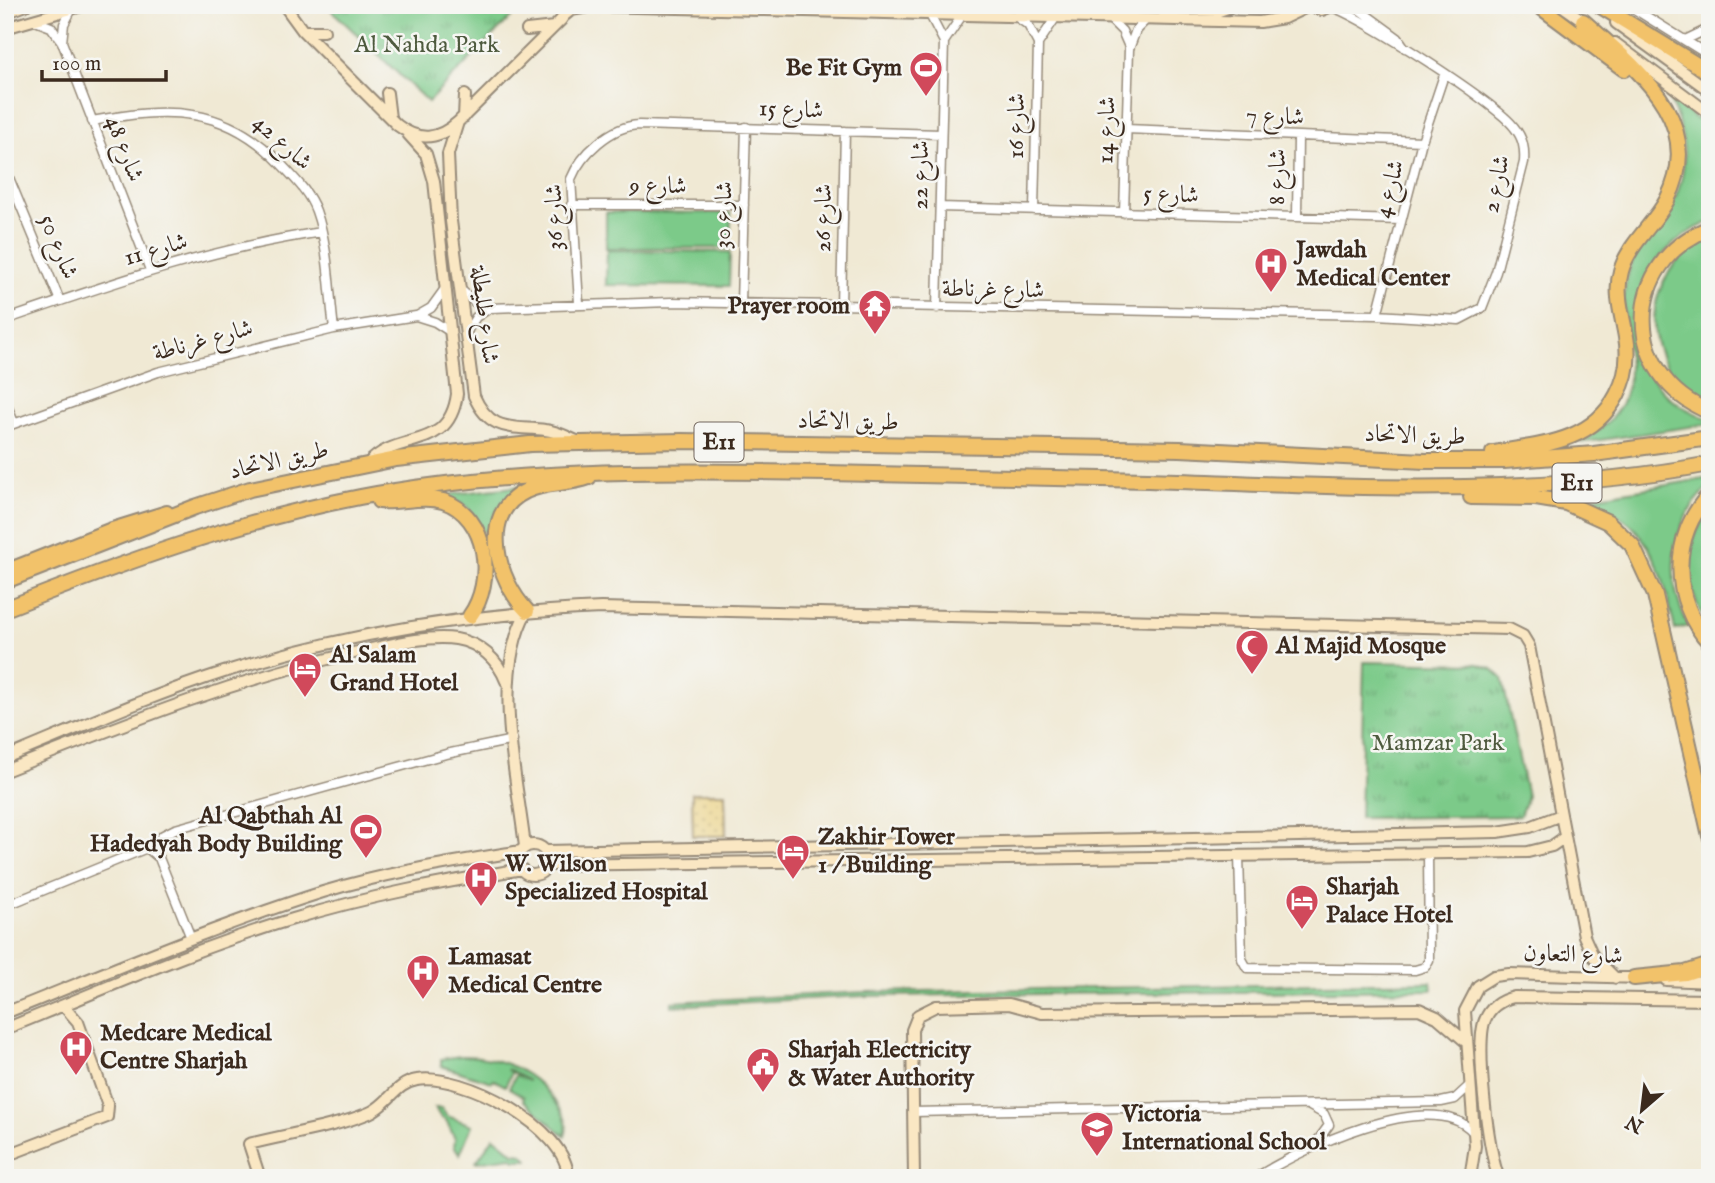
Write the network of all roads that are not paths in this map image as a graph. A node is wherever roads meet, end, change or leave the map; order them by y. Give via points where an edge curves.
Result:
1 (26, 5) edge
2 (1203, 5) edge
3 (1277, 5) edge
4 (1353, 5) edge
5 (1538, 5) edge
6 (1561, 5) edge
7 (1591, 5) edge
8 (1599, 5) edge
9 (1628, 5) edge
10 (79, 6) edge
11 (282, 6) edge
12 (1233, 6) edge
13 (1308, 6) edge
14 (1332, 6) edge
15 (567, 10) edge
16 (5, 13) edge
17 (929, 13) junction
18 (963, 14) junction
19 (1015, 16) junction
20 (1056, 17) junction
21 (1110, 19) junction
22 (1147, 19) junction
23 (1166, 19) junction
24 (30, 20) junction
25 (1583, 21) junction
26 (554, 27) junction
27 (5, 28) edge
28 (1709, 29) edge
29 (527, 30) dead end
30 (303, 31) junction
31 (324, 31) dead end
32 (1685, 40) junction
33 (62, 42) junction
34 (944, 42) junction
35 (1038, 44) junction
36 (1405, 48) junction
37 (1129, 49) junction
38 (1709, 55) edge
39 (1710, 72) edge
40 (1444, 75) junction
41 (1710, 91) edge
42 (387, 93) dead end
43 (465, 95) dead end
44 (1710, 114) edge
45 (390, 118) junction
46 (461, 120) junction
47 (92, 121) junction
48 (639, 125) joint
49 (746, 127) junction
50 (1126, 129) junction
51 (845, 131) junction
52 (406, 132) junction
53 (941, 135) junction
54 (1298, 137) junction
55 (1422, 141) junction
56 (1678, 156) junction
57 (5, 168) edge
58 (436, 199) junction
59 (571, 205) junction
60 (744, 205) junction
61 (940, 207) junction
62 (1034, 210) junction
63 (1124, 213) junction
64 (1297, 217) junction
65 (1401, 220) junction
66 (451, 221) junction
67 (1710, 228) edge
68 (321, 232) junction
69 (150, 270) junction
70 (459, 287) junction
71 (444, 290) junction
72 (60, 301) junction
73 (1487, 302) joint
74 (579, 303) junction
75 (741, 303) junction
76 (841, 306) junction
77 (491, 308) junction
78 (937, 308) junction
79 (1377, 315) junction
80 (416, 316) junction
81 (5, 320) edge
82 (334, 328) junction
83 (449, 331) junction
84 (465, 339) junction
85 (455, 374) junction
86 (471, 379) junction
87 (5, 400) edge
88 (1710, 412) edge
89 (10, 425) edge
90 (1710, 438) edge
91 (577, 441) junction
92 (1453, 460) junction
93 (368, 464) junction
94 (1710, 464) edge
95 (604, 470) junction
96 (1443, 489) junction
97 (1710, 494) edge
98 (360, 497) junction
99 (195, 507) junction
100 (5, 570) edge
101 (5, 581) edge
102 (5, 609) edge
103 (527, 611) junction
104 (470, 616) junction
105 (1710, 643) edge
106 (506, 681) junction
107 (513, 740) junction
108 (7, 756) edge
109 (5, 771) edge
110 (1561, 815) junction
111 (1710, 836) edge
112 (1565, 837) junction
113 (151, 849) junction
114 (523, 849) junction
115 (546, 851) junction
116 (1428, 854) junction
117 (1239, 856) junction
118 (548, 865) junction
119 (522, 869) junction
120 (323, 892) junction
121 (5, 906) edge
122 (294, 918) junction
123 (191, 938) junction
124 (1710, 965) edge
125 (1615, 978) junction
126 (1634, 978) junction
127 (1710, 982) edge
128 (1710, 1000) edge
129 (64, 1006) junction
130 (5, 1013) edge
131 (1464, 1022) junction
132 (1483, 1024) junction
133 (5, 1029) edge
134 (1465, 1041) junction
135 (1469, 1086) junction
136 (1304, 1104) junction
137 (1336, 1104) junction
138 (913, 1112) junction
139 (1328, 1121) junction
140 (1473, 1132) junction
141 (1344, 1133) junction
142 (1305, 1151) junction
143 (5, 1156) edge
144 (260, 1178) edge
145 (568, 1178) edge
146 (914, 1178) edge
147 (1255, 1178) edge
148 (1470, 1178) edge
149 (1499, 1178) edge

1 - 16 street
2 - 12 street
3 - 12 street
4 - 36 street, شارع 2
5 - 56 highway via 1643,86
6 - 25 street
7 - 41 street
8 - 39 highway
9 - 32 street
10 - 24 street
10 - 33 street via 64,24
11 - 30 street, شارع طليطلة
12 - 23 street via 1219,11 1167,9
13 - 14 street via 1322,10
13 - 23 street via 1268,22
14 - 36 street, شارع 2
15 - 17 street via 594,6
15 - 26 street
17 - 18 street
17 - 34 street, شارع 22
18 - 19 street
18 - 34 street
19 - 20 street
19 - 35 street via 1028,25
20 - 21 street
20 - 35 street
21 - 22 street
21 - 37 street via 1122,31
22 - 23 street
22 - 37 street, شارع 14 via 1136,30
24 - 27 street
24 - 33 street via 51,27
25 - 44 street
25 - 56 highway via 1658,93 1673,122
26 - 29 street
26 - 46 street
28 - 32 street
28 - 38 street
30 - 31 street
30 - 45 street, شارع طليطلة
32 - 38 street
33 - 47 street, شارع 48
34 - 53 street, شارع 22
35 - 62 street, شارع 16
36 - 40 street, شارع 2
37 - 50 street, شارع 14
40 - 55 street, شارع 4
40 - 73 street, شارع 2 via 1512,124 1525,151
42 - 45 street
43 - 46 street
45 - 52 street, شارع طليطلة
46 - 52 street via 437,136
46 - 66 street, شارع طليطلة via 448,154
47 - 68 street, شارع 42 via 158,113 222,120 265,148 299,183 313,205
47 - 69 street, شارع 48
48 - 49 street, شارع 15
48 - 59 street, شارع 36 via 613,132 576,167 570,179
49 - 51 street, شارع 15
49 - 60 street, شارع 30
50 - 54 street, شارع 7
50 - 63 street, شارع 14
51 - 53 street, شارع 15
51 - 76 street, شارع 26
52 - 58 street, شارع طليطلة via 429,162
53 - 61 street, شارع 22
54 - 55 street, شارع 7
54 - 64 street, شارع 8
55 - 65 street, شارع 4
56 - 92 highway via 1667,200 1629,252 1620,273 1626,368 1608,410 1581,433 1559,442
57 - 72 street, شارع 50
58 - 66 street via 443,200
58 - 71 street, شارع طليطلة
59 - 60 street, شارع 9
59 - 74 street, شارع 36
60 - 75 street, شارع 30
61 - 62 street, شارع 5
61 - 78 street, شارع 22
62 - 63 street, شارع 5
63 - 64 street, شارع 5
64 - 65 street, شارع 5
65 - 79 street, شارع 4
66 - 70 street, شارع طليطلة
67 - 88 highway via 1685,240 1665,259 1646,294 1643,320 1652,359 1665,382 1685,400
68 - 69 street, شارع 11
68 - 82 street, شارع 42
69 - 72 street, شارع 11
70 - 77 street via 476,303
70 - 84 street, شارع طليطلة
71 - 80 street via 431,308
71 - 83 street, شارع طليطلة
72 - 81 street, شارع 11
73 - 79 street, شارع غرناطة via 1460,320
74 - 75 street, شارع غرناطة
74 - 77 street, شارع غرناطة
75 - 76 street, شارع غرناطة
76 - 78 street, شارع غرناطة
77 - 84 street via 471,323
78 - 79 street, شارع غرناطة
80 - 82 street, شارع غرناطة
80 - 83 street
82 - 89 street, شارع غرناطة via 158,372
83 - 85 street, شارع طليطلة
84 - 86 street, شارع طليطلة
85 - 86 street via 466,394
85 - 93 street, شارع طليطلة via 454,407 440,430 421,441 387,447
86 - 91 street, شارع طليطلة via 478,406 500,425 551,431
87 - 89 street
90 - 92 highway, طريق الاتحاد / E11 via 1594,454
91 - 92 highway, طريق الاتحاد / E11 via 1180,449
91 - 93 highway, طريق الاتحاد / E11
93 - 99 highway, طريق الاتحاد / E11 via 279,482
94 - 96 highway, طريق الاتحاد / E11 via 1590,482
95 - 96 highway, طريق الاتحاد / E11
95 - 98 highway, طريق الاتحاد / E11 via 470,481
95 - 103 highway via 573,482 532,488 504,510 497,531 500,566 510,590
96 - 111 highway via 1468,497 1566,503 1608,522 1632,545 1655,595
97 - 105 highway via 1685,535 1680,573 1689,610
98 - 102 highway, طريق الاتحاد / E11 via 170,547
98 - 104 highway via 433,499 456,507 468,518 480,540 485,576
99 - 100 main road via 125,524
99 - 101 highway, طريق الاتحاد / E11
103 - 104 street
103 - 106 street via 512,646
103 - 110 street via 642,609 1509,629 1529,646
104 - 108 street via 325,644 225,672
106 - 107 street
106 - 109 street via 490,655 463,640 440,638 380,647 219,689
107 - 113 street via 446,754 175,829
107 - 114 street
110 - 112 street
110 - 115 street via 1530,827 1497,832
112 - 116 street via 1528,852
112 - 125 street via 1586,943
113 - 121 street via 140,849
113 - 123 street via 159,858
114 - 115 street via 534,845
114 - 119 street via 518,860
114 - 120 street
115 - 118 street
116 - 117 street
116 - 117 street via 1429,958 1418,970 1247,968 1242,959
117 - 118 street
118 - 119 street via 535,875
119 - 122 street via 385,894
120 - 122 street via 321,902
120 - 123 street
122 - 129 street
123 - 130 street
124 - 126 highway
125 - 126 street, شارع التعاون
125 - 131 street, شارع التعاون via 1494,976 1470,996
126 - 127 street, شارع التعاون
128 - 132 street, شارع التعاون via 1514,997 1493,1007
129 - 133 street
129 - 143 street via 80,1027 108,1106 105,1119
131 - 132 street
131 - 134 street
132 - 149 street via 1489,1144
134 - 135 street
134 - 138 street via 1433,1014 1419,1009 1042,1013 1009,1004 936,1006 922,1012 913,1024
135 - 137 street via 1448,1101
135 - 140 street
136 - 137 street
136 - 138 street
136 - 139 street
137 - 139 street
138 - 146 street
139 - 141 street
139 - 142 street via 1322,1138
140 - 141 street via 1459,1120 1429,1117 1382,1122
140 - 148 street
141 - 142 street
142 - 147 street
144 - 145 street via 249,1144 364,1115 404,1084 421,1079 467,1088 511,1108 562,1155

